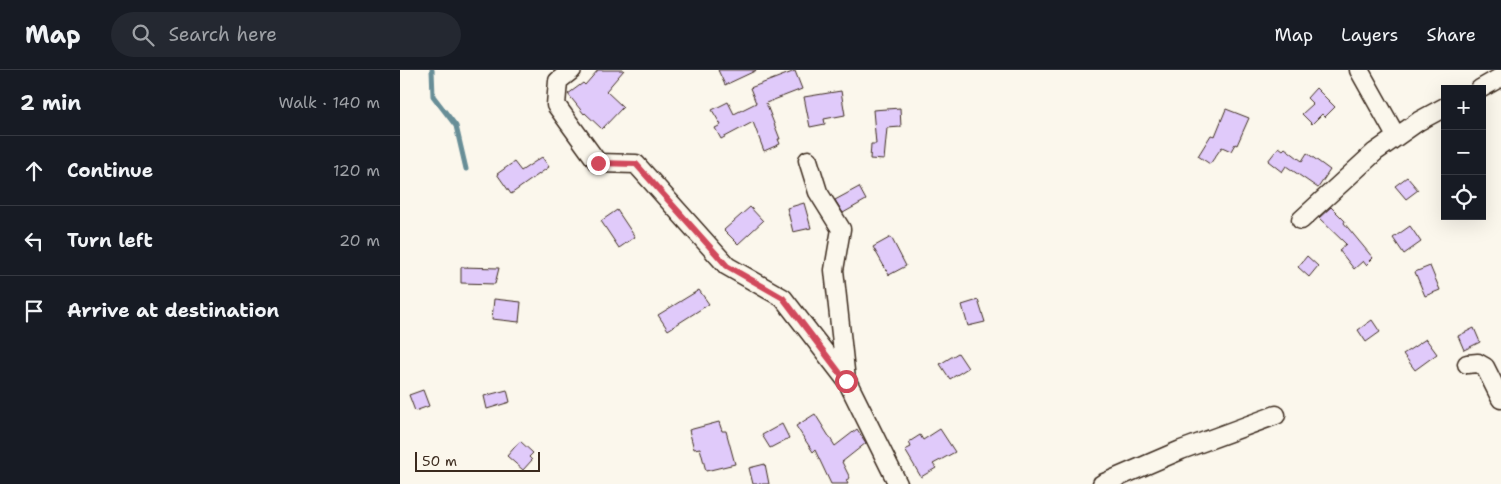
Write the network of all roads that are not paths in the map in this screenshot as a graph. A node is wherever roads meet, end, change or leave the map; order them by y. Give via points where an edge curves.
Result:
1 (572, 70) edge
2 (1359, 70) edge
3 (1501, 77) edge
4 (1486, 86) edge
5 (1441, 109) edge
6 (1396, 136) junction
7 (808, 160) dead end
8 (1301, 220) dead end
9 (1467, 364) dead end
10 (846, 381) junction
11 (1501, 399) edge
12 (1276, 415) dead end
13 (898, 484) edge
14 (1102, 484) edge

1 - 10 street via 558,81 556,105 598,163 636,164 727,266 783,298
2 - 6 street
3 - 4 street
5 - 6 street
6 - 8 street
7 - 10 street via 818,192 841,230 834,270
9 - 11 street via 1478,363 1485,367
10 - 13 street
12 - 14 street

